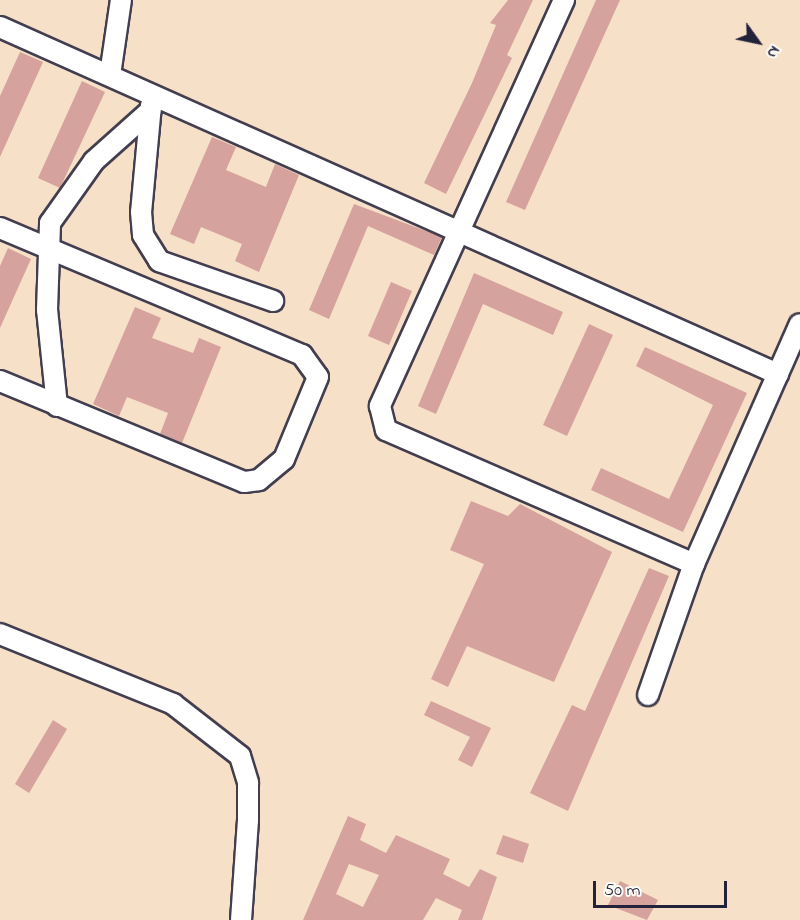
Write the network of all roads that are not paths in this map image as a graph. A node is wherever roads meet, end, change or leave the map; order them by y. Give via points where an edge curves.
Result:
1 (121, 0) edge
2 (564, 0) edge
3 (0, 27) edge
4 (110, 75) junction
5 (151, 102) junction
6 (0, 228) edge
7 (459, 231) junction
8 (48, 251) junction
9 (273, 301) dead end
10 (800, 324) edge
11 (778, 374) junction
12 (0, 381) edge
13 (57, 406) junction
14 (694, 564) junction
15 (0, 634) edge
16 (648, 695) dead end
17 (241, 920) edge

1 - 4 street
2 - 7 street
3 - 4 street
4 - 5 street
5 - 7 street
5 - 8 street via 72,186 50,222
5 - 9 street via 141,212 143,235 159,261
6 - 8 street
7 - 11 street
7 - 14 street via 380,406 386,430
8 - 13 street
8 - 13 street via 302,355 318,377 284,459 259,480 244,482
10 - 11 street
11 - 14 street
12 - 13 street
14 - 16 street
15 - 17 street via 173,705 240,756 248,783 249,820

